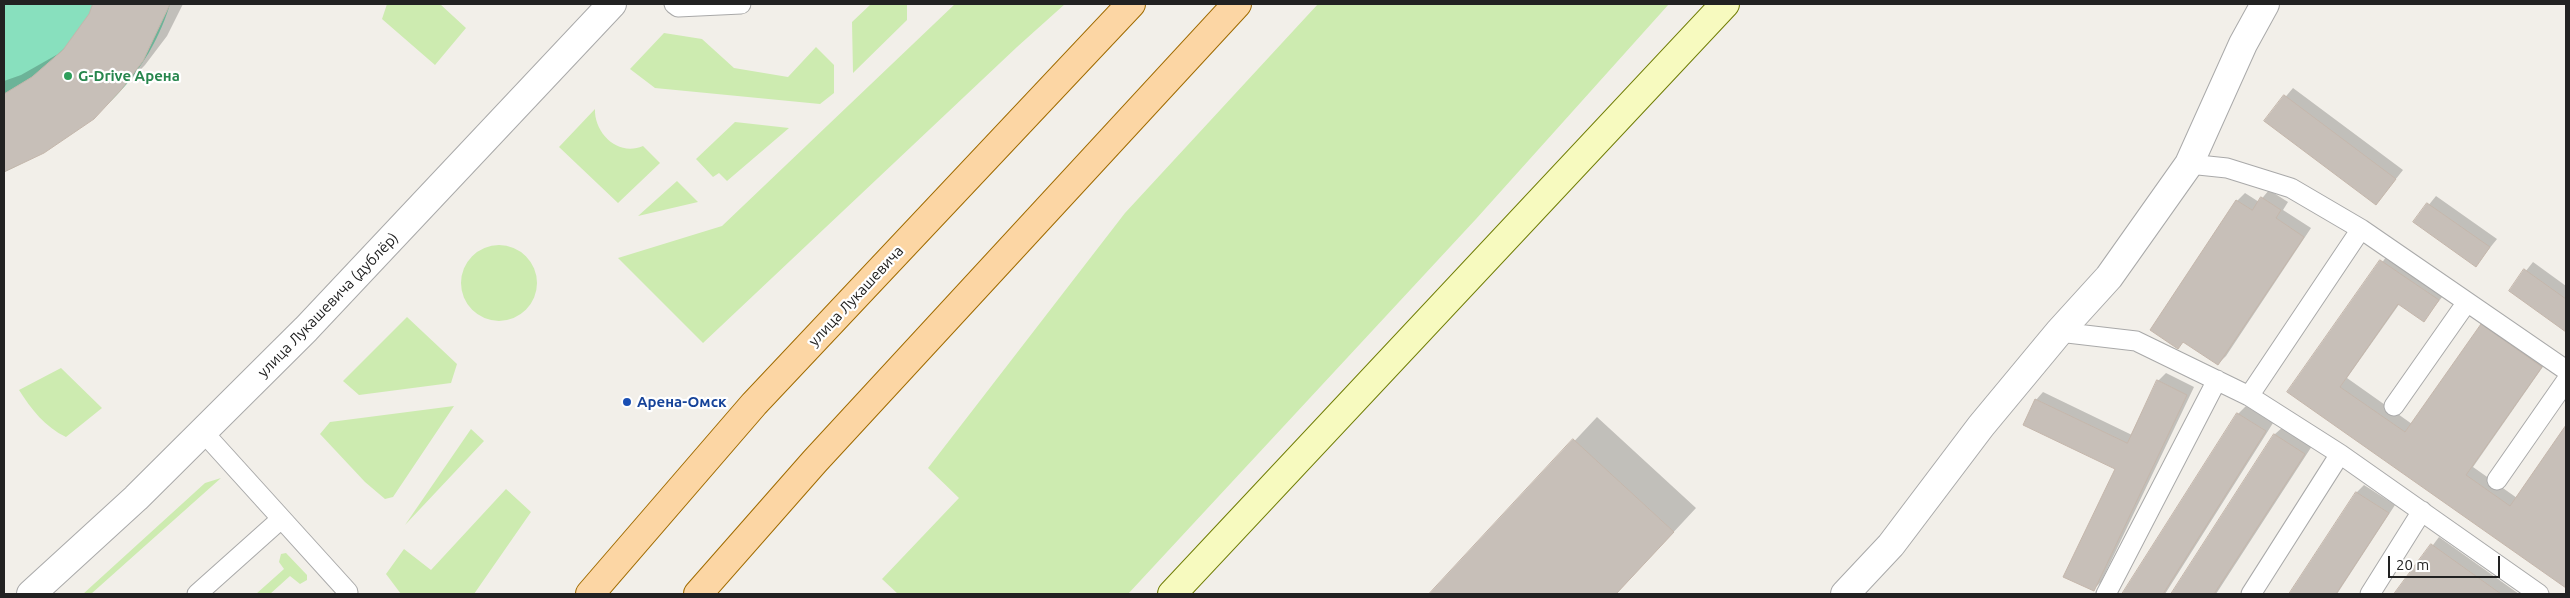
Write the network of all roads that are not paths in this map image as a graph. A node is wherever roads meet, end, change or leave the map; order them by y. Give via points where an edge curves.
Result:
1 (612, 4) edge
2 (674, 4) edge
3 (741, 4) edge
4 (1130, 4) edge
5 (1237, 4) edge
6 (1725, 4) edge
7 (2265, 4) edge
8 (2189, 164) junction
9 (2361, 229) junction
10 (2467, 302) junction
11 (2058, 332) junction
12 (2566, 370) edge
13 (2217, 380) junction
14 (2566, 382) edge
15 (2249, 396) junction
16 (2394, 406) dead end
17 (204, 433) junction
18 (2340, 454) junction
19 (2497, 480) dead end
20 (2422, 511) junction
21 (281, 519) junction
22 (31, 594) edge
23 (197, 594) edge
24 (346, 594) edge
25 (590, 594) edge
26 (698, 594) edge
27 (1172, 594) edge
28 (1845, 594) edge
29 (2106, 594) edge
30 (2251, 594) edge
31 (2370, 594) edge
32 (2539, 594) edge

1 - 17 street, улица Лукашевича (дублёр)
2 - 3 lane via 678,7
4 - 25 main road, улица Лукашевича via 754,404
5 - 26 main road via 815,461
6 - 27 main road
7 - 8 street via 2243,44
8 - 9 lane via 2227,168 2291,188
8 - 11 street via 2108,276
9 - 10 lane
9 - 15 lane
10 - 12 lane
10 - 16 lane
11 - 13 lane via 2136,340
11 - 28 street via 1981,426 1891,545
13 - 15 lane
13 - 29 lane
14 - 19 lane
15 - 18 lane
17 - 21 lane
17 - 22 street, улица Лукашевича (дублёр)
18 - 20 lane
18 - 30 lane
20 - 31 lane
20 - 32 lane
21 - 23 lane
21 - 24 lane via 348,592

